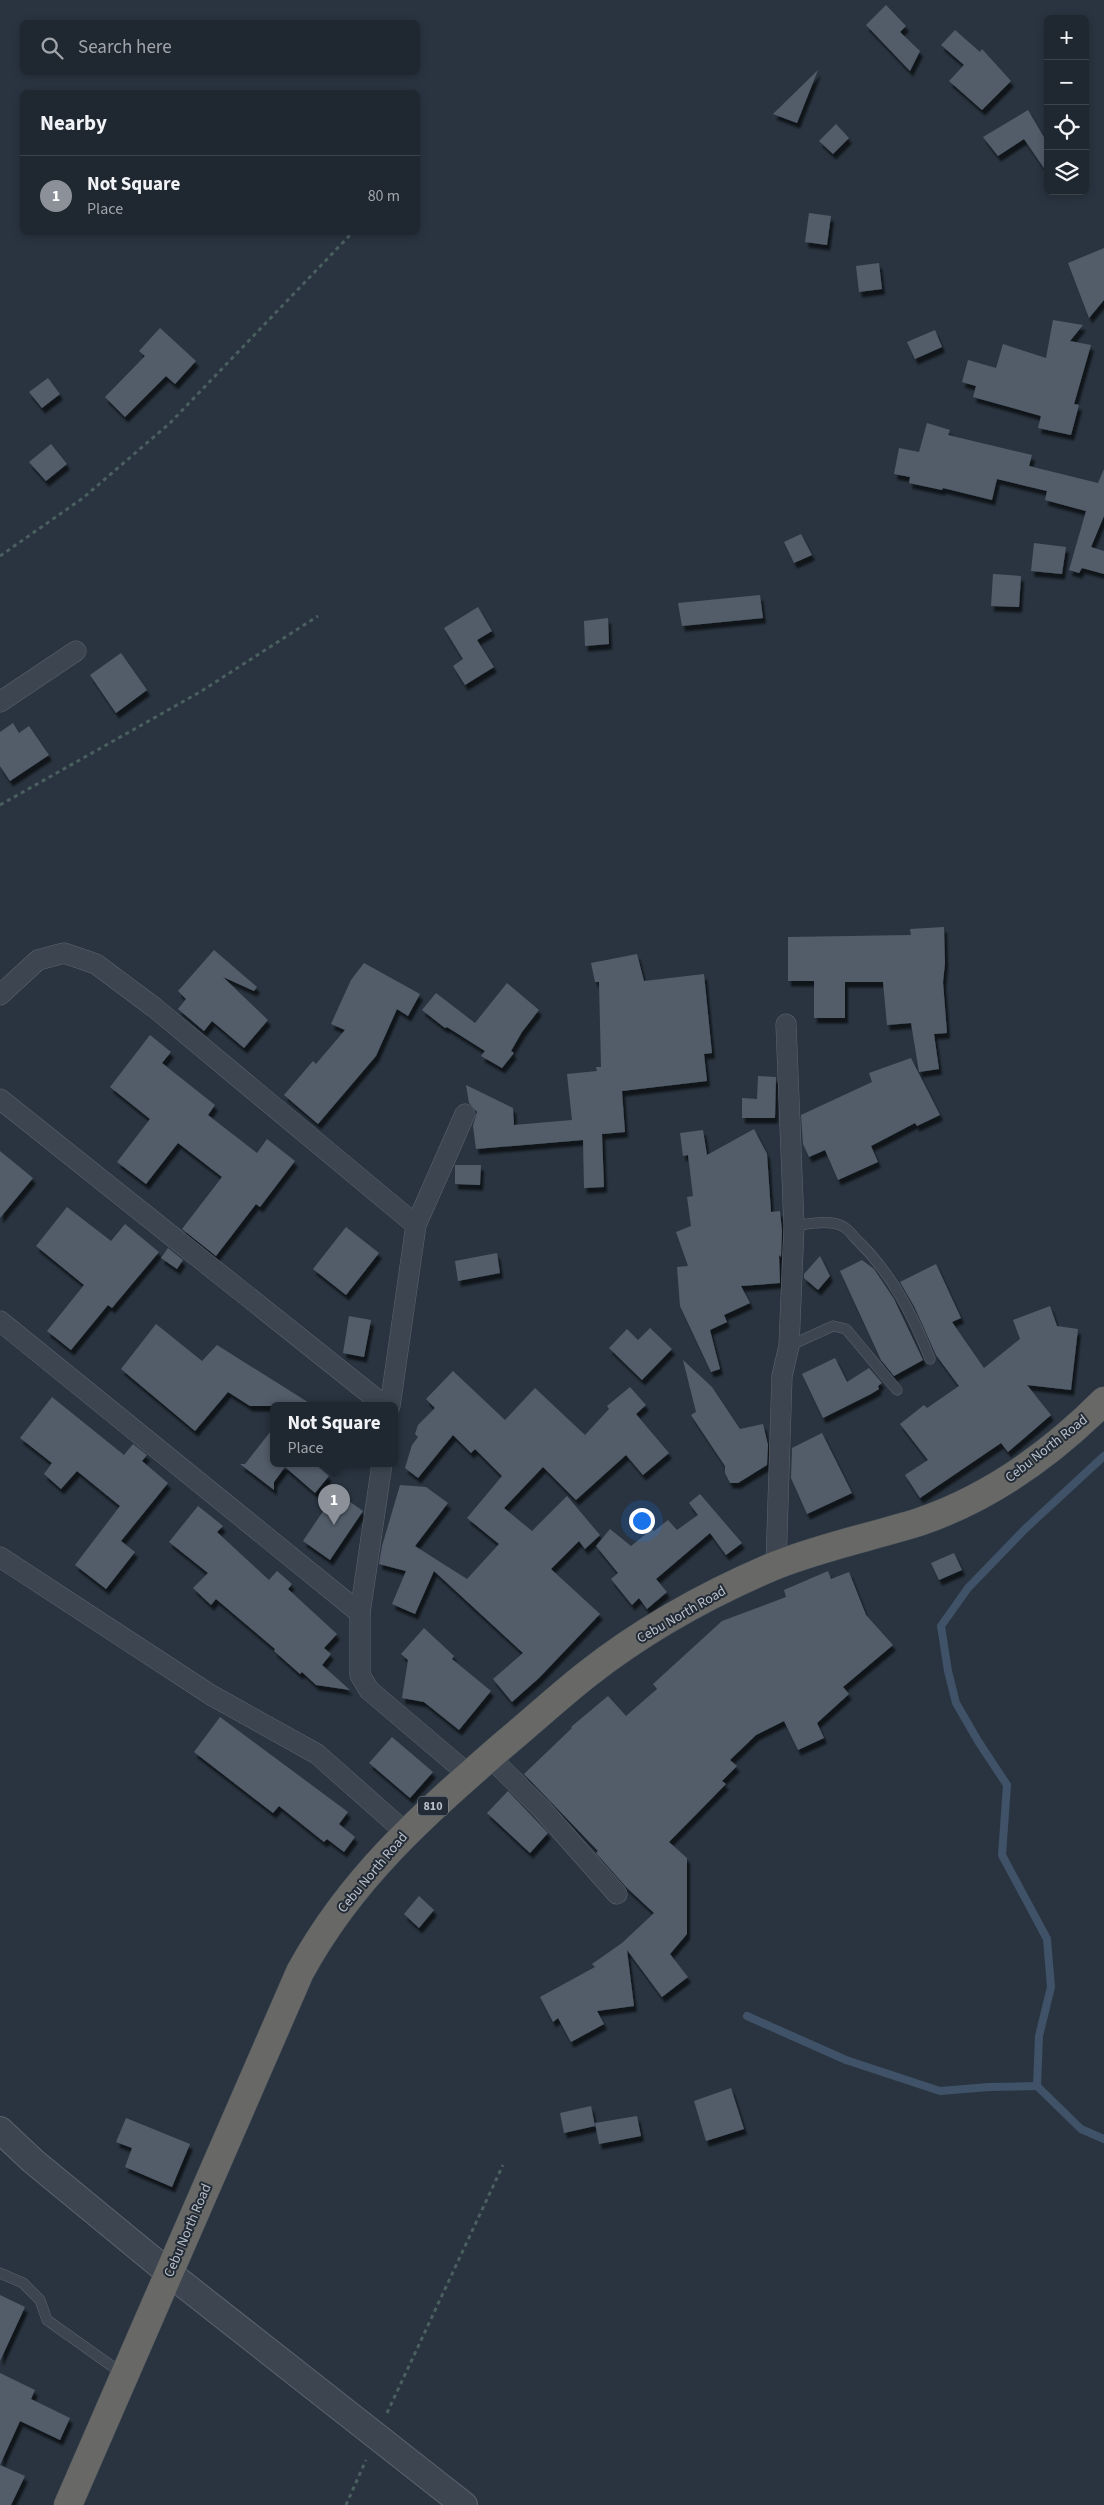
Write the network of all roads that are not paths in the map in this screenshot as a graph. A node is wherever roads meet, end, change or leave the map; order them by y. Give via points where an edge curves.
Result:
1 (76, 651) dead end
2 (0, 702) edge
3 (0, 995) edge
4 (786, 1024) dead end
5 (0, 1099) edge
6 (465, 1114) dead end
7 (416, 1225) junction
8 (794, 1226) junction
9 (0, 1321) edge
10 (789, 1346) junction
11 (930, 1359) dead end
12 (897, 1390) dead end
13 (1104, 1401) edge
14 (380, 1402) edge
15 (391, 1402) edge
16 (382, 1467) edge
17 (0, 1557) edge
18 (776, 1566) junction
19 (360, 1613) junction
20 (490, 1757) junction
21 (468, 1774) junction
22 (405, 1832) junction
23 (617, 1894) dead end
24 (0, 2130) edge
25 (0, 2273) edge
26 (169, 2273) junction
27 (124, 2375) junction
28 (68, 2505) edge
29 (464, 2505) edge

1 - 2 street
3 - 7 street via 38,960 64,953 96,964 156,1008
4 - 8 street
5 - 14 street
6 - 7 street
7 - 15 street
8 - 10 street
8 - 11 lane via 826,1223 843,1227 850,1233 895,1286 914,1319
9 - 19 street
10 - 12 lane via 833,1326 846,1329
10 - 18 street via 782,1376
13 - 18 highway, Cebu North Road / 810 via 1024,1468 982,1496 920,1521 834,1545
16 - 19 street
17 - 22 street via 211,1695 317,1754
18 - 20 highway, Cebu North Road / 810 via 703,1599 641,1636 587,1674
19 - 21 street via 360,1675 369,1690
20 - 21 highway, Cebu North Road / 810
20 - 23 street via 542,1809
21 - 22 highway, Cebu North Road / 810
22 - 26 highway, Cebu North Road / 810 via 344,1902 314,1947 276,2025
24 - 26 street via 33,2162
25 - 27 lane via 23,2283 40,2300 47,2320
26 - 27 highway, Cebu North Road / 810
26 - 29 street
27 - 28 highway, Cebu North Road / 810

